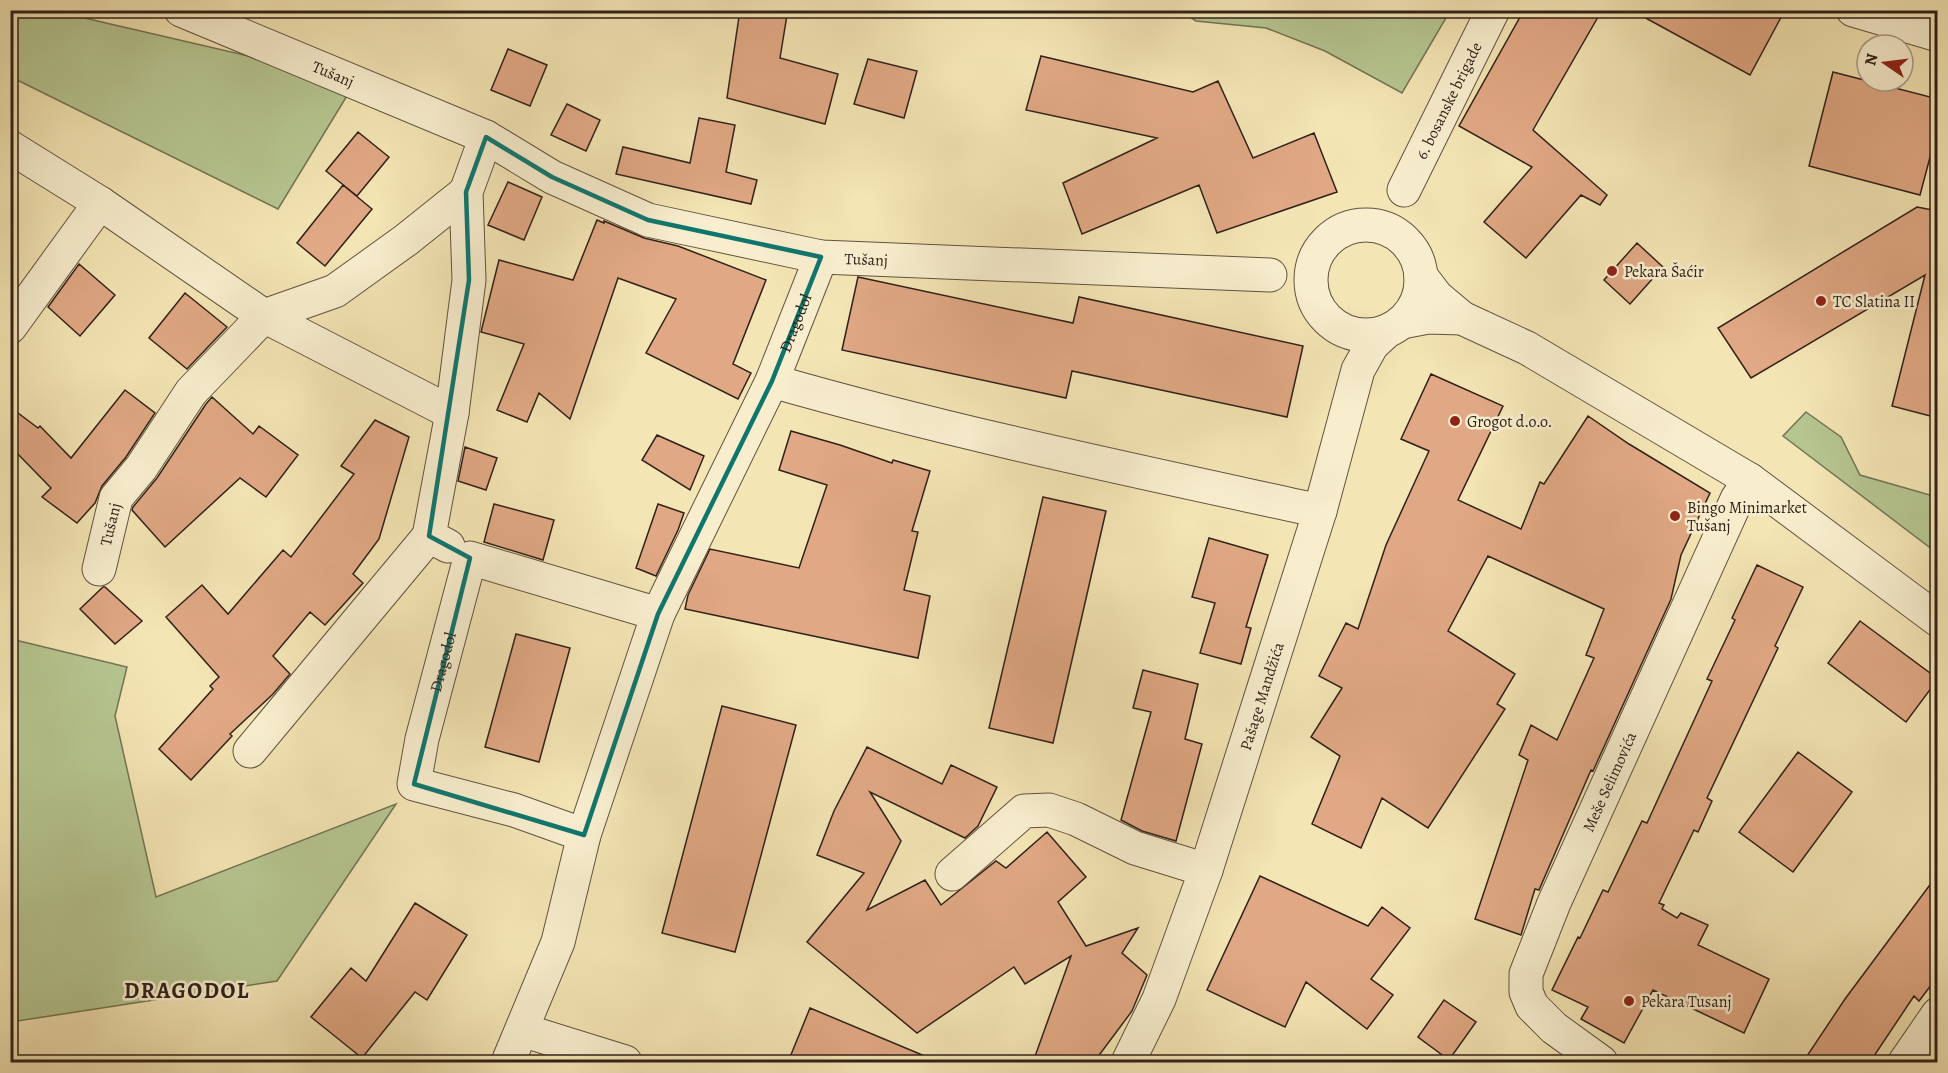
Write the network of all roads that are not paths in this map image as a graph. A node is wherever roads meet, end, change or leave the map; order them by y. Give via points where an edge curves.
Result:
1 (181, 10) edge
2 (1493, 10) edge
3 (1853, 11) edge
4 (1938, 35) edge
5 (486, 137) junction
6 (10, 147) edge
7 (1404, 190) junction
8 (466, 192) junction
9 (100, 203) junction
10 (1361, 225) junction
11 (1407, 244) junction
12 (1318, 251) junction
13 (821, 257) junction
14 (1270, 275) junction
15 (1421, 276) junction
16 (1315, 302) junction
17 (264, 316) junction
18 (1462, 318) junction
19 (10, 327) edge
20 (1395, 327) junction
21 (772, 381) junction
22 (452, 413) junction
23 (1750, 480) junction
24 (1320, 511) junction
25 (429, 537) junction
26 (470, 558) junction
27 (99, 569) dead end
28 (658, 614) junction
29 (1938, 620) edge
30 (250, 751) dead end
31 (584, 835) junction
32 (1206, 870) junction
33 (952, 874) dead end
34 (1938, 1014) edge
35 (522, 1030) junction
36 (508, 1062) edge
37 (626, 1062) edge
38 (1128, 1062) edge
39 (1601, 1062) edge
40 (1905, 1062) edge

1 - 5 street, Tušanj
2 - 7 street, 6. bosanske brigade
3 - 4 street
5 - 8 street
5 - 13 street, Tušanj via 552,177 648,220
6 - 9 street
7 - 10 street
7 - 11 street
8 - 17 street, Tušanj via 335,291
8 - 22 street via 469,280
9 - 17 street
9 - 19 street
10 - 11 street via 1394,232
10 - 12 street via 1329,238
11 - 15 street via 1417,258
12 - 14 street via 1296,266
12 - 16 street via 1310,285
13 - 14 street, Tušanj
13 - 21 street, Dragodol
14 - 16 street via 1293,284
15 - 18 street via 1437,297
15 - 20 street via 1420,293 1413,309
16 - 20 street via 1323,317 1353,335 1370,336
17 - 22 street
17 - 27 street, Tušanj via 191,392 141,468 116,498
18 - 20 street via 1428,318
18 - 23 street via 1527,348
20 - 24 street, Pašage Mandžića via 1372,345 1358,370
21 - 24 street via 1042,450
21 - 28 street, Dragodol
22 - 25 street
23 - 29 street
23 - 39 street, Meše Selimovića via 1737,500 1564,881 1526,974 1528,1000 1539,1015
24 - 32 street, Pašage Mandžića
25 - 26 street
25 - 30 street
26 - 28 street
26 - 31 street, Dragodol via 414,783 514,810
28 - 31 street, Dragodol
31 - 35 street, Dragodol via 558,942
32 - 33 street via 1135,848 1049,810 1024,811
32 - 38 street, Pašage Mandžića via 1159,999
34 - 40 street
35 - 36 street, Dragodol
35 - 37 street

